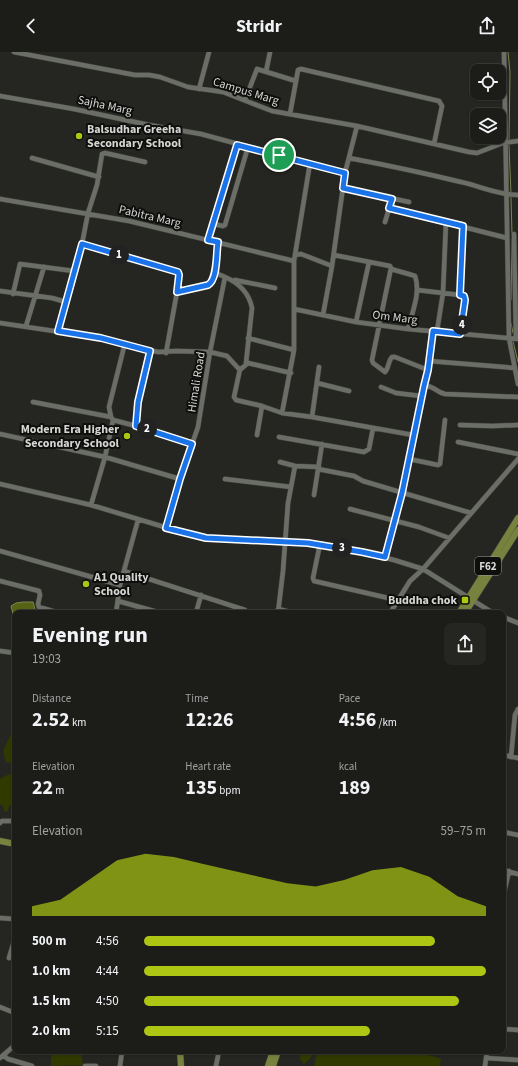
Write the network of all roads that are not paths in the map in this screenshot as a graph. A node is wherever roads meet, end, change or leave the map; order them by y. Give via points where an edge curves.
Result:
1 (14, 52) edge
2 (209, 52) edge
3 (270, 52) edge
4 (504, 52) edge
5 (266, 72) junction
6 (296, 81) junction
7 (200, 89) junction
8 (0, 96) edge
9 (245, 100) junction
10 (505, 108) edge
11 (290, 114) junction
12 (357, 126) junction
13 (518, 141) edge
14 (506, 143) joint
15 (434, 144) junction
16 (503, 144) edge
17 (237, 145) junction
18 (248, 147) junction
19 (32, 158) dead end
20 (349, 158) junction
21 (145, 162) dead end
22 (310, 163) junction
23 (345, 173) junction
24 (99, 177) junction
25 (343, 188) junction
26 (507, 195) junction
27 (518, 195) edge
28 (0, 199) edge
29 (392, 199) junction
30 (409, 202) dead end
31 (389, 208) junction
32 (88, 213) junction
33 (385, 222) dead end
34 (446, 222) junction
35 (213, 224) junction
36 (463, 226) junction
37 (512, 234) edge
38 (208, 240) junction
39 (218, 242) junction
40 (82, 244) junction
41 (295, 255) junction
42 (334, 255) junction
43 (294, 261) junction
44 (369, 262) junction
45 (332, 266) junction
46 (44, 267) junction
47 (391, 269) junction
48 (74, 271) junction
49 (216, 272) junction
50 (225, 277) junction
51 (233, 280) junction
52 (275, 288) dead end
53 (417, 290) junction
54 (0, 292) edge
55 (177, 292) junction
56 (443, 293) junction
57 (13, 294) junction
58 (460, 295) junction
59 (35, 297) junction
60 (66, 302) junction
61 (294, 309) junction
62 (322, 315) junction
63 (356, 322) junction
64 (0, 323) edge
65 (380, 325) junction
66 (26, 326) junction
67 (408, 329) junction
68 (58, 331) junction
69 (435, 331) junction
70 (460, 334) junction
71 (248, 338) junction
72 (509, 338) junction
73 (517, 338) edge
74 (125, 343) junction
75 (294, 350) junction
76 (150, 351) junction
77 (210, 352) junction
78 (166, 353) junction
79 (429, 362) junction
80 (246, 363) junction
81 (319, 367) dead end
82 (515, 368) junction
83 (240, 369) junction
84 (428, 370) junction
85 (290, 373) junction
86 (317, 383) junction
87 (518, 384) edge
88 (424, 386) junction
89 (381, 387) dead end
90 (349, 391) dead end
91 (422, 396) junction
92 (518, 397) edge
93 (33, 402) dead end
94 (262, 406) junction
95 (282, 413) junction
96 (312, 417) junction
97 (112, 419) junction
98 (445, 420) dead end
99 (460, 425) dead end
100 (518, 425) edge
101 (136, 426) junction
102 (373, 428) junction
103 (0, 434) edge
104 (257, 434) dead end
105 (413, 435) junction
106 (279, 437) dead end
107 (458, 442) dead end
108 (192, 444) junction
109 (322, 444) junction
110 (518, 454) edge
111 (105, 457) junction
112 (409, 459) junction
113 (518, 459) edge
114 (280, 462) dead end
115 (295, 466) junction
116 (318, 468) junction
117 (180, 479) junction
118 (225, 479) dead end
119 (0, 484) edge
120 (291, 488) junction
121 (402, 493) junction
122 (314, 495) dead end
123 (91, 505) junction
124 (350, 509) dead end
125 (471, 513) junction
126 (518, 518) edge
127 (138, 520) junction
128 (395, 520) junction
129 (166, 528) junction
130 (518, 530) edge
131 (449, 538) junction
132 (284, 542) junction
133 (320, 544) junction
134 (0, 551) edge
135 (385, 557) junction
136 (423, 568) junction
137 (124, 571) junction
138 (0, 581) edge
139 (120, 585) junction
140 (201, 595) junction
141 (470, 599) junction
142 (397, 600) junction
143 (118, 601) junction
144 (49, 610) edge
145 (116, 610) edge
146 (150, 610) edge
147 (197, 610) edge
148 (245, 610) edge
149 (278, 610) edge
150 (392, 610) edge
151 (461, 610) edge
152 (466, 610) edge
153 (488, 610) edge
154 (506, 618) edge
155 (518, 623) edge
156 (0, 651) edge
157 (12, 653) edge
158 (518, 709) edge
159 (506, 756) edge
160 (510, 757) junction
161 (518, 758) edge
162 (12, 821) edge
163 (0, 823) edge
164 (506, 833) edge
165 (518, 835) edge
166 (0, 841) edge
167 (12, 843) edge
168 (506, 870) edge
169 (509, 871) junction
170 (518, 874) edge
171 (506, 884) edge
172 (0, 918) edge
173 (12, 919) edge
174 (12, 948) edge
175 (9, 958) dead end
176 (0, 1008) edge
177 (12, 1012) edge
178 (506, 1029) edge
179 (518, 1030) edge
180 (12, 1048) edge
181 (122, 1054) edge
182 (180, 1054) edge
183 (218, 1054) edge
184 (272, 1054) edge
185 (277, 1054) edge
186 (487, 1054) edge
187 (2, 1057) edge
188 (486, 1058) junction
189 (518, 1060) edge
190 (32, 1066) edge
191 (85, 1066) edge
192 (96, 1066) edge
193 (120, 1066) edge
194 (181, 1066) edge
195 (216, 1066) edge
196 (268, 1066) edge
197 (273, 1066) edge
198 (485, 1066) edge

1 - 7 street, Campus Marg via 128,74 160,77
2 - 7 street
3 - 5 street
4 - 10 street
5 - 6 street
5 - 9 street via 256,70
6 - 11 street
6 - 15 street via 298,70 301,69 439,101 442,106
7 - 9 street, Campus Marg via 223,92
8 - 17 street, Sajha Marg via 201,134
9 - 11 street, Campus Marg via 266,109
11 - 12 street, Campus Marg
12 - 15 street, Campus Marg
12 - 20 street
13 - 14 street, Campus Marg
14 - 26 street
15 - 16 street, Campus Marg via 473,153
17 - 18 street, Sajha Marg
17 - 35 street
18 - 22 street, Sajha Marg
18 - 35 street via 225,225
19 - 24 street
20 - 23 street
20 - 26 street via 461,182
21 - 24 street via 103,153
22 - 23 street, Sajha Marg
22 - 41 street
23 - 25 street
24 - 32 street
25 - 29 street
25 - 42 street
26 - 27 street
26 - 37 street
28 - 32 street, Pabitra Marg
29 - 30 street
29 - 31 street
31 - 33 street
31 - 34 street
32 - 38 street, Pabitra Marg
32 - 40 street
34 - 36 street
34 - 56 street
35 - 38 street
36 - 37 street
36 - 58 street
37 - 72 street
37 - 73 street
38 - 39 street, Pabitra Marg
39 - 43 street, Pabitra Marg
39 - 49 street
40 - 48 street
40 - 55 street via 178,272
41 - 43 street
41 - 45 street via 301,254
42 - 44 street
42 - 45 street
43 - 61 street
44 - 47 street via 390,266
44 - 63 street
45 - 62 street
46 - 48 street
46 - 57 street via 20,264
46 - 59 street
47 - 53 street via 415,276
47 - 65 street
48 - 60 street
49 - 50 street
49 - 55 street via 210,284
50 - 51 street
50 - 77 street, Himali Road
51 - 52 street
51 - 71 street via 250,300 252,308
53 - 56 street
53 - 67 street
54 - 57 street
55 - 78 street
56 - 58 street
56 - 69 street
57 - 59 street
58 - 70 street via 464,296 465,300
59 - 60 street
59 - 66 street
60 - 68 street
61 - 62 street, Om Marg
61 - 75 street
62 - 63 street, Om Marg
63 - 65 street, Om Marg
64 - 66 street
65 - 67 street, Om Marg
65 - 84 street via 373,363 385,372 390,358 395,357
66 - 68 street
67 - 69 street, Om Marg
68 - 74 street
69 - 70 street, Om Marg
69 - 79 street
70 - 72 street, Om Marg
71 - 75 street
71 - 80 street
72 - 73 street, Om Marg
72 - 82 street
74 - 76 street
74 - 97 street via 109,407
75 - 85 street
76 - 78 street
76 - 101 street via 138,402
77 - 78 street
77 - 83 street via 227,356 236,368
77 - 108 street, Himali Road via 202,412
79 - 82 street
79 - 84 street
80 - 83 street
80 - 85 street
81 - 86 street
82 - 87 street
83 - 94 street via 234,397 236,400
84 - 88 street
85 - 95 street
86 - 90 street
86 - 96 street
88 - 91 street
88 - 92 street via 432,386 445,394
89 - 91 street via 396,393
91 - 105 street
93 - 97 street
94 - 95 street
94 - 104 street
95 - 96 street
96 - 102 street
97 - 101 street
97 - 111 street
98 - 112 street via 440,464
99 - 100 street
101 - 108 street
102 - 105 street
102 - 109 street via 369,449 366,452
103 - 111 street
105 - 112 street
106 - 109 street
107 - 110 street
108 - 117 street, Himali Road
109 - 116 street
111 - 117 street
111 - 123 street
112 - 121 street
113 - 125 street
114 - 115 street
115 - 116 street
115 - 120 street
116 - 121 street via 354,476
116 - 122 street
117 - 129 street, Himali Road
118 - 120 street
119 - 123 street
120 - 132 street
121 - 125 street
121 - 128 street
123 - 127 street
124 - 128 street
125 - 131 street
126 - 141 main road, F62
127 - 129 street
127 - 137 street
128 - 131 street
128 - 135 street
129 - 132 street via 206,538
130 - 141 main road, F62
131 - 136 street
132 - 133 street
132 - 149 street
133 - 135 street
133 - 142 street via 314,581
134 - 139 street
135 - 136 street
136 - 141 street
136 - 142 street
137 - 139 street
137 - 140 street
138 - 144 street via 39,591 39,607
139 - 143 street
140 - 147 street
140 - 148 street
141 - 151 main road, F62
141 - 152 main road, F62
141 - 153 street
142 - 150 street
143 - 145 street
143 - 146 street
154 - 155 street
156 - 157 street
158 - 160 street
159 - 160 street
160 - 161 street
162 - 163 street
164 - 165 street
166 - 167 main road
168 - 169 street
169 - 170 street
169 - 171 street
172 - 173 street
174 - 175 street
176 - 177 street
178 - 179 street
180 - 187 street
181 - 193 street
182 - 194 main road
183 - 195 street
184 - 196 main road
185 - 197 main road
186 - 188 street
187 - 190 street
188 - 189 street
188 - 198 street
191 - 192 street

